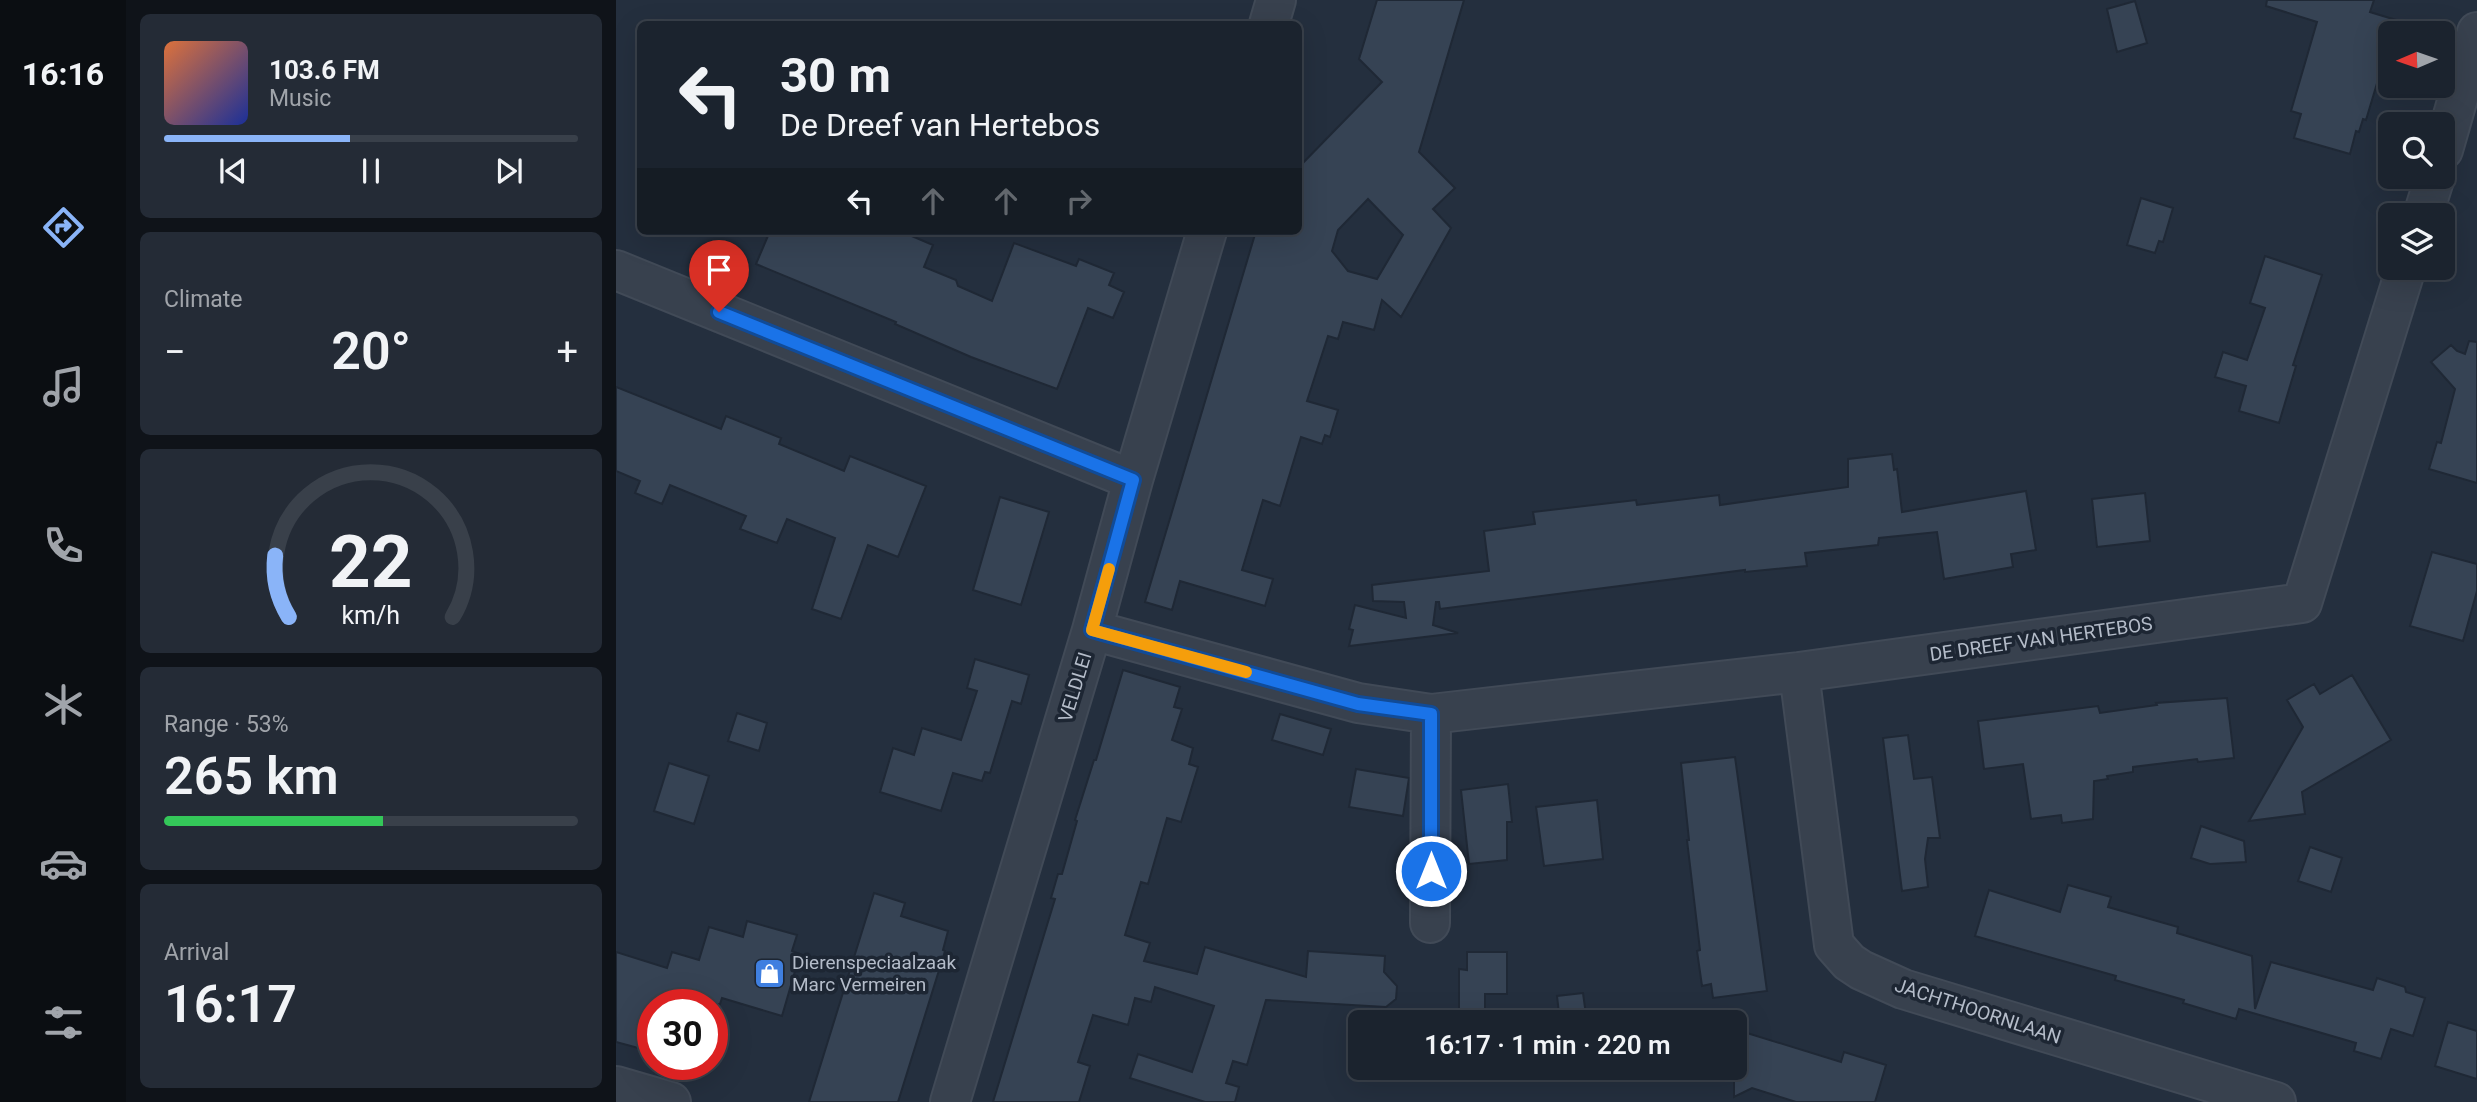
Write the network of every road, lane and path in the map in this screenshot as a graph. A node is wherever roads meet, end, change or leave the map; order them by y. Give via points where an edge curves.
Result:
1 (1276, 0) edge
2 (1270, 21) edge
3 (2477, 32) edge
4 (2457, 138) edge
5 (1206, 235) edge
6 (616, 270) edge
7 (2402, 280) edge
8 (1133, 480) junction
9 (1092, 630) junction
10 (1799, 672) junction
11 (1431, 714) junction
12 (1430, 923) dead end
13 (616, 1086) edge
14 (671, 1102) edge
15 (950, 1102) edge
16 (2276, 1102) edge

1 - 2 street
3 - 4 street
5 - 8 street, VELDLEI
6 - 8 street
7 - 10 street, DE DREEF VAN HERTEBOS via 2302,603
8 - 9 street, VELDLEI
9 - 11 street, DE DREEF VAN HERTEBOS via 1358,704
9 - 15 street, VELDLEI
10 - 11 street, DE DREEF VAN HERTEBOS
10 - 16 street, JACHTHOORNLAAN via 1834,945 1849,962 1903,989
11 - 12 street
13 - 14 street

